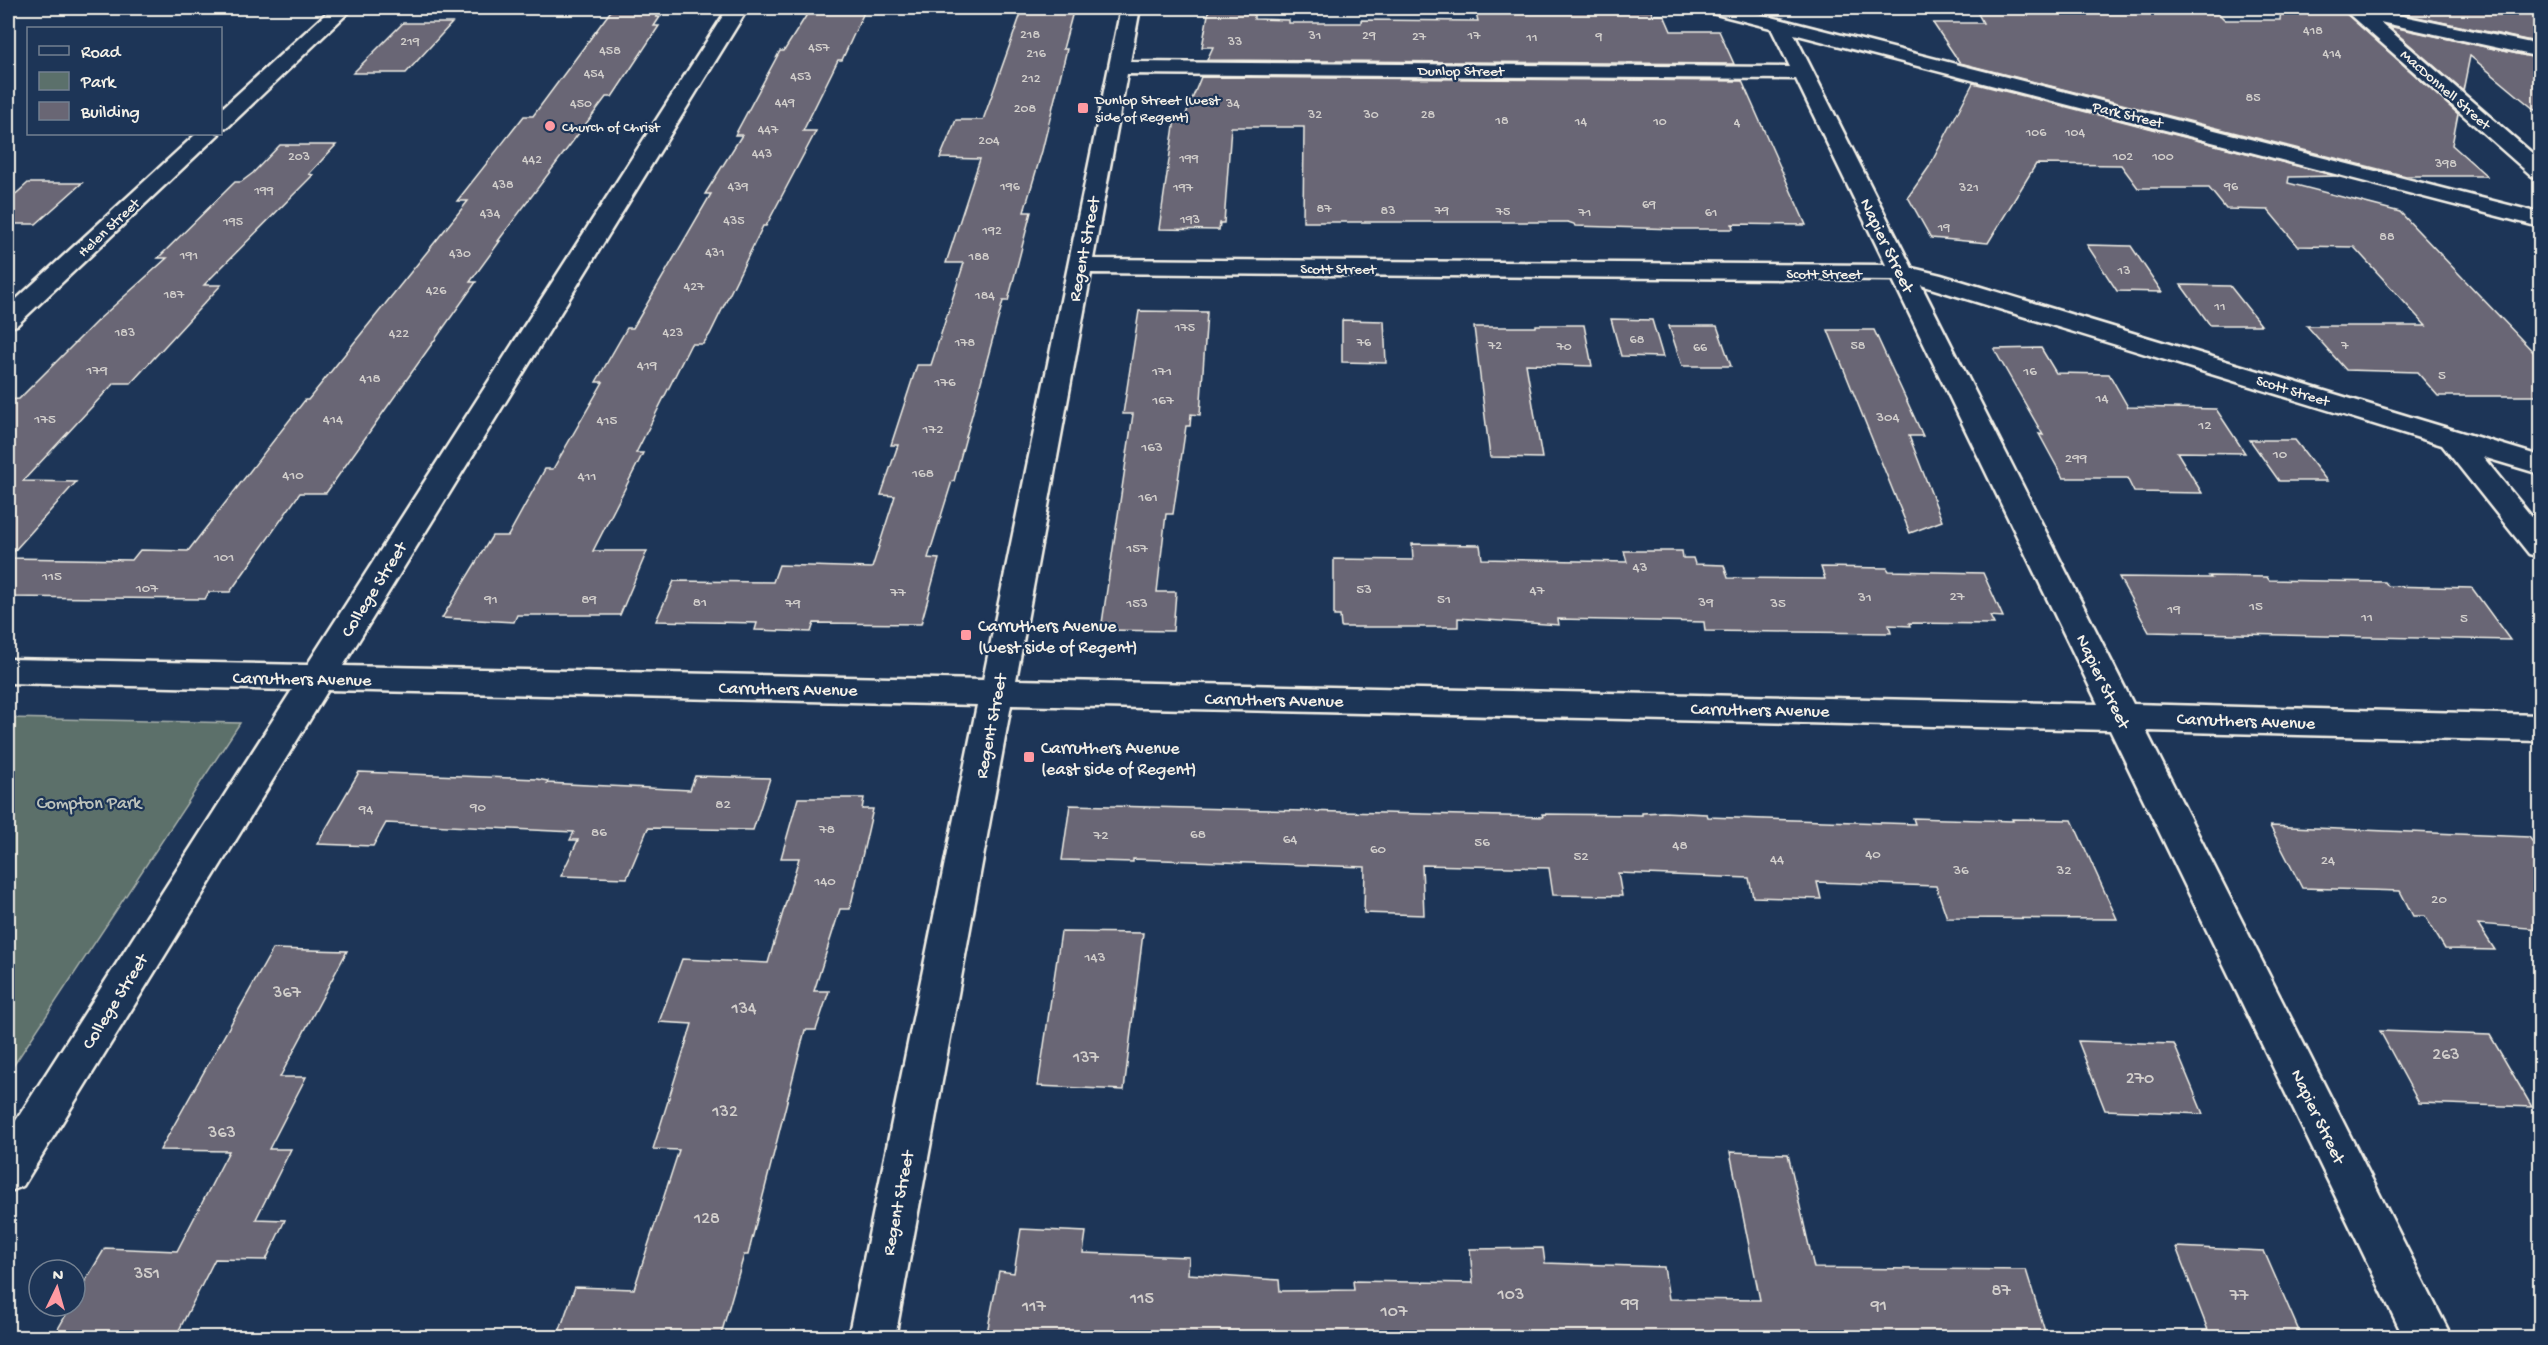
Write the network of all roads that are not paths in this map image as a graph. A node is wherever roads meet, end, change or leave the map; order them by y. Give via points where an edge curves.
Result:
1 (343, 8) edge
2 (738, 8) edge
3 (1130, 8) edge
4 (1715, 8) edge
5 (2349, 9) edge
6 (1779, 24) junction
7 (2541, 51) edge
8 (1118, 68) junction
9 (1803, 73) junction
10 (222, 120) edge
11 (207, 135) edge
12 (2541, 171) edge
13 (2541, 220) edge
14 (1080, 266) junction
15 (1901, 273) junction
16 (8, 320) edge
17 (2451, 437) junction
18 (2541, 465) edge
19 (2541, 547) edge
20 (8, 671) edge
21 (317, 678) junction
22 (996, 692) junction
23 (2122, 717) junction
24 (2541, 728) edge
25 (8, 1171) edge
26 (871, 1338) edge
27 (2429, 1338) edge

1 - 10 street
2 - 21 street, College Street
3 - 8 street, Regent Street
4 - 6 street, Park Street
5 - 7 street
5 - 12 street, MacDonnell Street
6 - 9 street, Napier Street
6 - 13 street, Park Street
8 - 9 street, Dunlop Street
8 - 14 street, Regent Street
9 - 15 street, Napier Street
11 - 16 street, Helen Street
14 - 15 street, Scott Street
14 - 22 street, Regent Street
15 - 17 street, Scott Street
15 - 23 street, Napier Street
17 - 18 street, Scott Street
17 - 19 street
20 - 21 street, Carruthers Avenue
21 - 22 street, Carruthers Avenue
21 - 25 street, College Street
22 - 23 street, Carruthers Avenue
22 - 26 street, Regent Street
23 - 24 street, Carruthers Avenue
23 - 27 street, Napier Street

